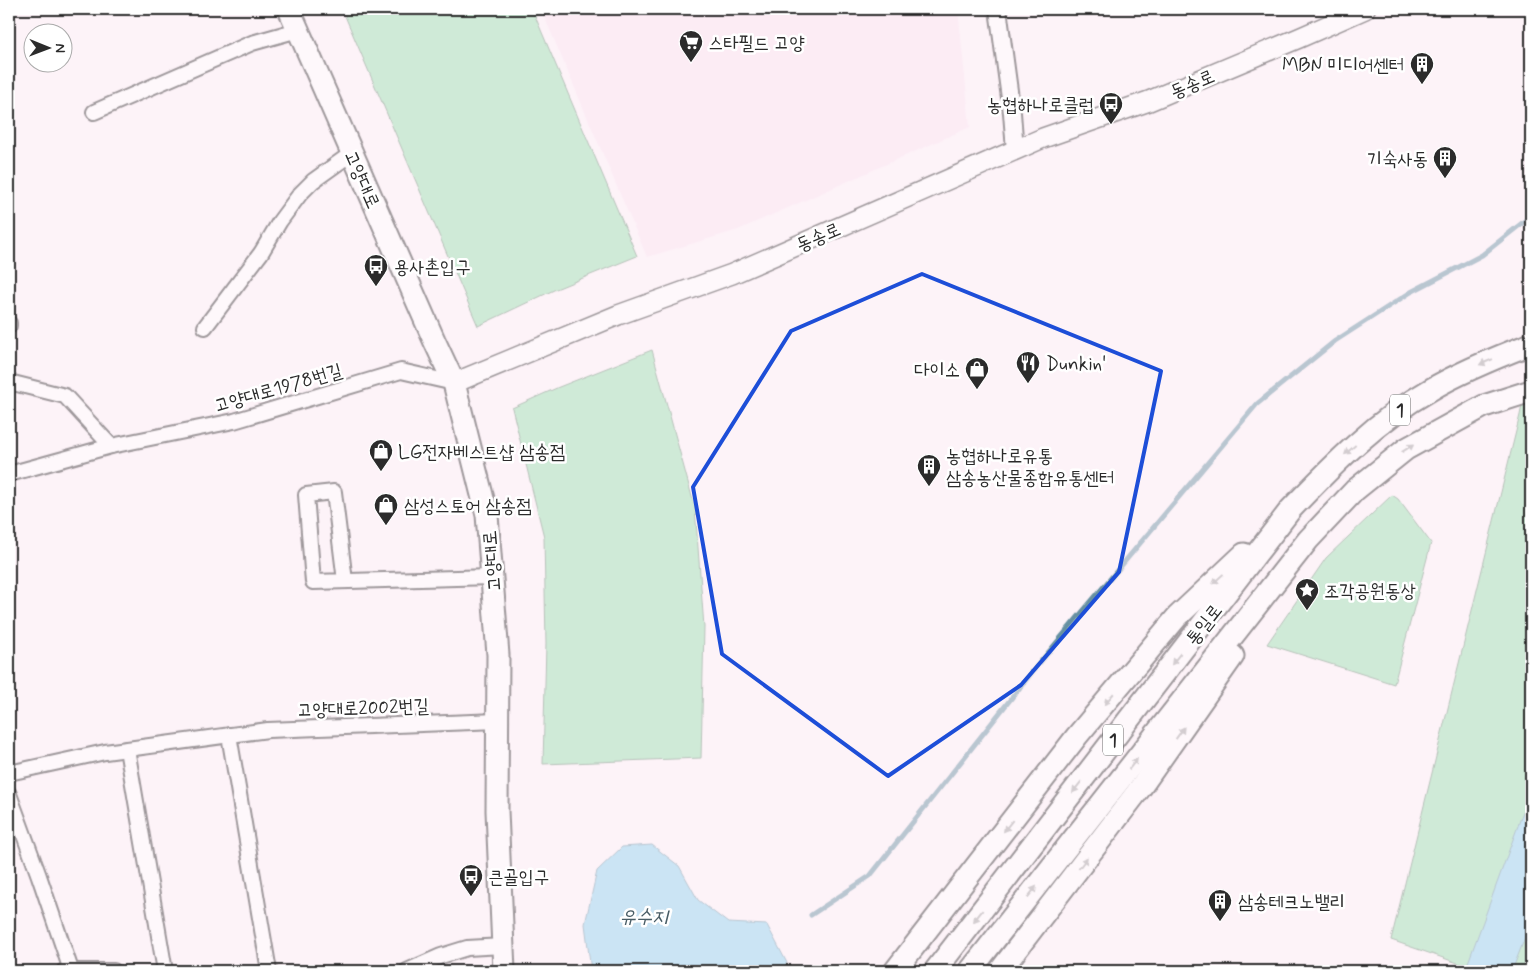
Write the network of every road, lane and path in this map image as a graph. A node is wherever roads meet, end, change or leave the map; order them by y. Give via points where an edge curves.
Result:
1 (289, 9) edge
2 (998, 9) edge
3 (1365, 9) edge
4 (298, 30) junction
5 (94, 112) dead end
6 (1015, 150) junction
7 (352, 153) junction
8 (205, 327) dead end
9 (1531, 344) edge
10 (9, 382) edge
11 (454, 383) junction
12 (1531, 391) edge
13 (111, 446) junction
14 (9, 474) edge
15 (1291, 509) junction
16 (1308, 540) junction
17 (492, 577) junction
18 (345, 581) junction
19 (498, 721) junction
20 (229, 735) junction
21 (127, 749) junction
22 (9, 772) edge
23 (9, 794) edge
24 (503, 946) junction
25 (67, 971) edge
26 (114, 971) edge
27 (165, 971) edge
28 (269, 971) edge
29 (407, 971) edge
30 (504, 971) edge
31 (896, 971) edge
32 (935, 971) edge
33 (970, 971) edge
34 (1000, 971) edge

1 - 4 main road, 고양대로
2 - 6 street
3 - 6 main road, 동송로 via 1149,101
4 - 5 street via 252,43
4 - 7 main road, 고양대로
6 - 11 main road, 동송로 via 732,274 618,315
7 - 8 street via 300,194 261,253
7 - 11 main road, 고양대로
9 -> 15 main road, 통일로 / 1 via 1429,390 1385,420 1335,463
10 - 13 street via 65,396
11 - 13 street, 고양대로1978번길 via 401,371 234,421
11 - 17 main road, 고양대로 via 487,515
16 -> 12 main road, 통일로 / 1 via 1355,490 1406,449 1484,406
13 - 14 street, 고양대로1978번길
15 -> 31 main road via 1178,617 1077,736
15 -> 32 main road, 통일로 / 1
33 -> 16 main road, 통일로 / 1
34 -> 16 main road via 1141,787 1216,682
17 - 18 street
17 - 19 main road, 고양대로 via 498,655
18 - 18 street via 334,492 306,495 313,582
19 - 20 street, 고양대로2002번길 via 268,730
19 - 24 main road, 고양대로 via 497,811
20 - 21 street, 고양대로2002번길
20 - 28 street
21 - 22 street, 고양대로2002번길
21 - 27 street
23 - 25 street via 39,876
24 - 29 street via 467,948
24 - 30 main road, 고양대로
25 - 26 street

